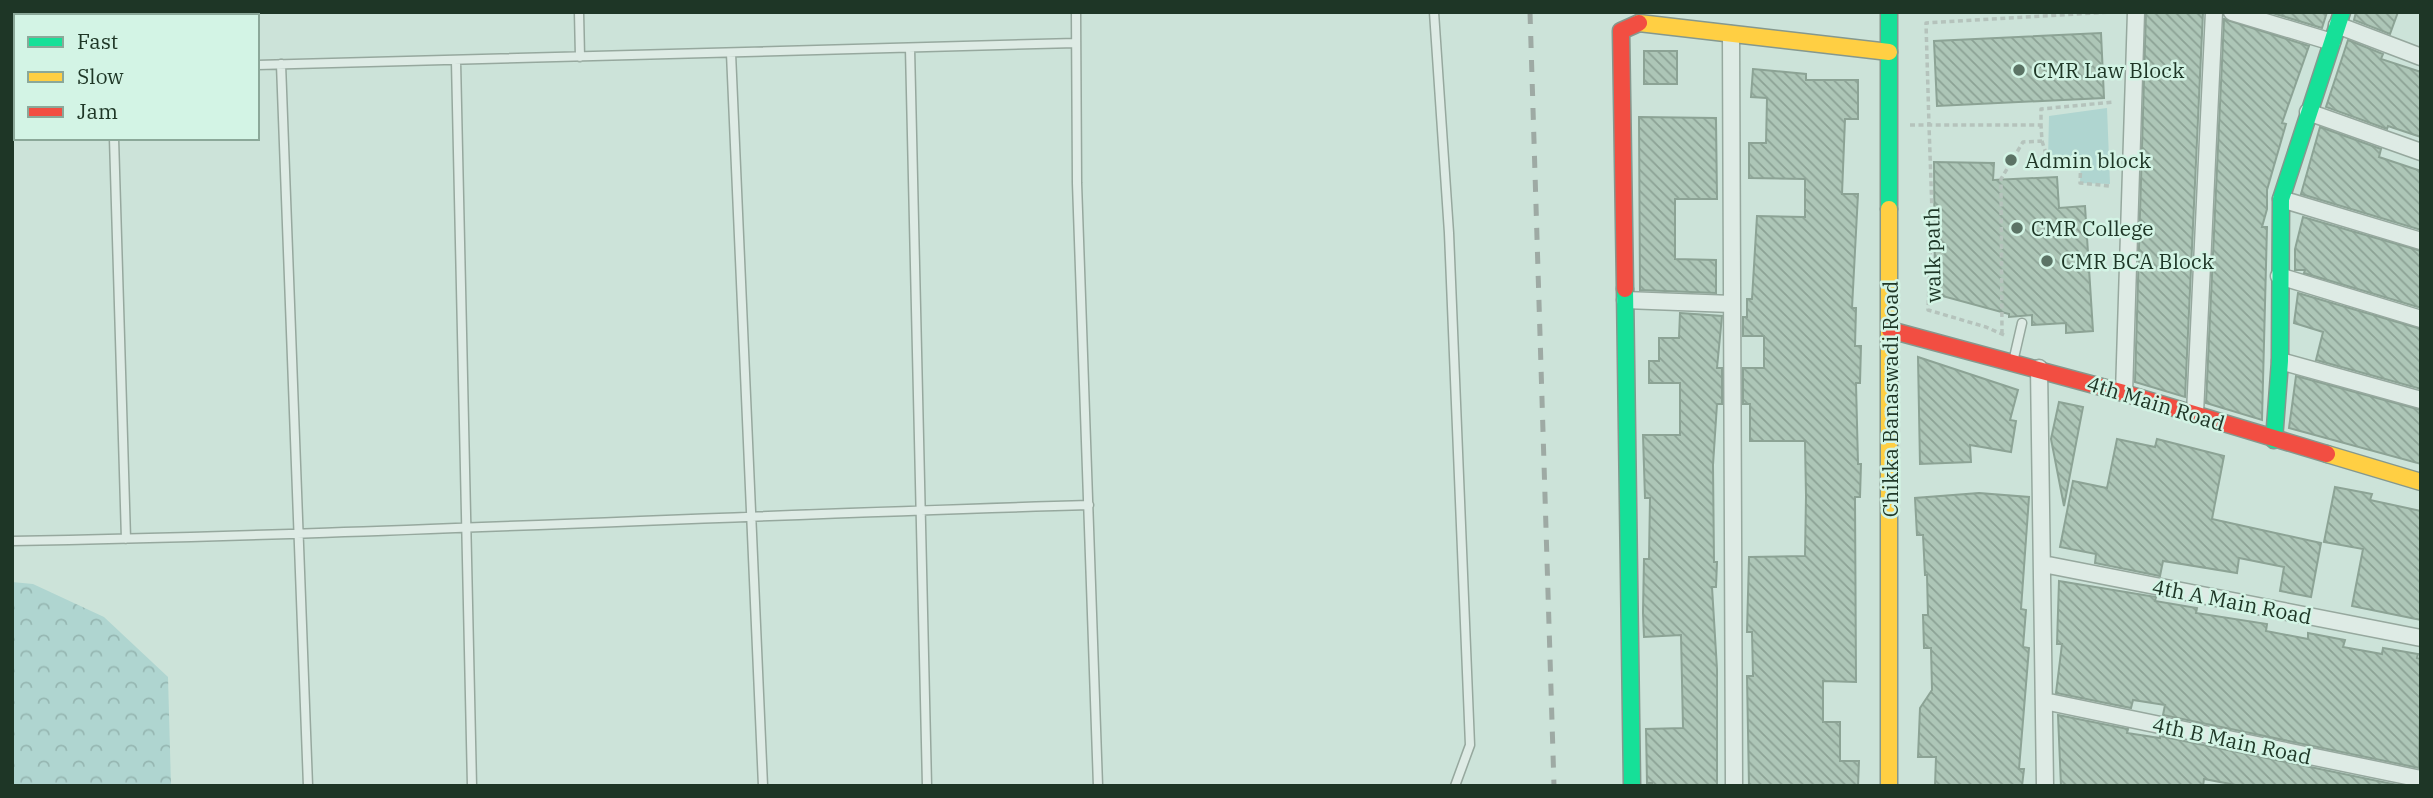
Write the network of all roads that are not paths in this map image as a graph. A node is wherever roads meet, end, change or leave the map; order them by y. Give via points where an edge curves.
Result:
1 (579, 12) edge
2 (1076, 12) edge
3 (1434, 12) edge
4 (1889, 12) edge
5 (2136, 12) edge
6 (2214, 12) edge
7 (2232, 12) edge
8 (2339, 19) edge
9 (1731, 34) junction
10 (2332, 42) junction
11 (1076, 43) junction
12 (910, 48) junction
13 (1889, 52) junction
14 (731, 53) junction
15 (580, 57) junction
16 (2421, 57) edge
17 (456, 61) junction
18 (281, 64) junction
19 (259, 65) edge
20 (2308, 113) junction
21 (114, 140) edge
22 (2421, 152) edge
23 (2281, 199) junction
24 (2421, 241) edge
25 (2279, 276) junction
26 (1625, 300) junction
27 (1732, 304) junction
28 (2421, 319) edge
29 (2022, 323) dead end
30 (1890, 330) junction
31 (2280, 361) junction
32 (2013, 362) junction
33 (2039, 368) junction
34 (2124, 393) junction
35 (2421, 400) edge
36 (2195, 413) junction
37 (2274, 440) junction
38 (2421, 482) edge
39 (1089, 505) junction
40 (922, 510) junction
41 (749, 515) junction
42 (467, 528) junction
43 (296, 534) junction
44 (126, 539) junction
45 (12, 541) edge
46 (2043, 564) junction
47 (2421, 638) edge
48 (2044, 701) junction
49 (2421, 779) edge
50 (308, 786) edge
51 (472, 786) edge
52 (763, 786) edge
53 (927, 786) edge
54 (1098, 786) edge
55 (1455, 786) edge
56 (1632, 786) edge
57 (1734, 786) edge
58 (1889, 786) edge
59 (2045, 786) edge

1 - 15 lane
2 - 11 lane
3 - 55 lane via 1450,246 1470,745
4 - 13 street, Chikka Banaswadi Road
5 - 34 street
6 - 36 street
7 - 10 street
8 - 10 street
8 - 16 street
9 - 13 street
9 - 26 street via 1635,23 1621,31
9 - 27 street
10 - 20 street
11 - 12 lane
11 - 39 lane
12 - 14 lane
12 - 40 lane
13 - 30 street, Chikka Banaswadi Road
14 - 15 lane
14 - 41 lane
15 - 17 lane
17 - 18 lane
17 - 42 lane
18 - 19 lane
18 - 43 lane
20 - 22 street
20 - 23 street
21 - 44 lane
23 - 24 street
23 - 25 street
25 - 28 street
25 - 31 street
26 - 27 street
26 - 56 street
27 - 57 street
29 - 32 lane
30 - 32 street, 4th Main Road
30 - 58 street, Chikka Banaswadi Road
31 - 35 street
31 - 37 street
32 - 33 street, 4th Main Road
33 - 34 street, 4th Main Road
33 - 46 street
34 - 36 street, 4th Main Road
36 - 37 street, 4th Main Road
37 - 38 street, 4th Main Road
39 - 40 lane
39 - 54 lane
40 - 41 lane
40 - 53 lane
41 - 42 lane
41 - 52 lane
42 - 43 lane
42 - 51 lane
43 - 44 lane
43 - 50 lane
44 - 45 lane
46 - 47 street, 4th A Main Road
46 - 48 street
48 - 49 street, 4th B Main Road
48 - 59 street

